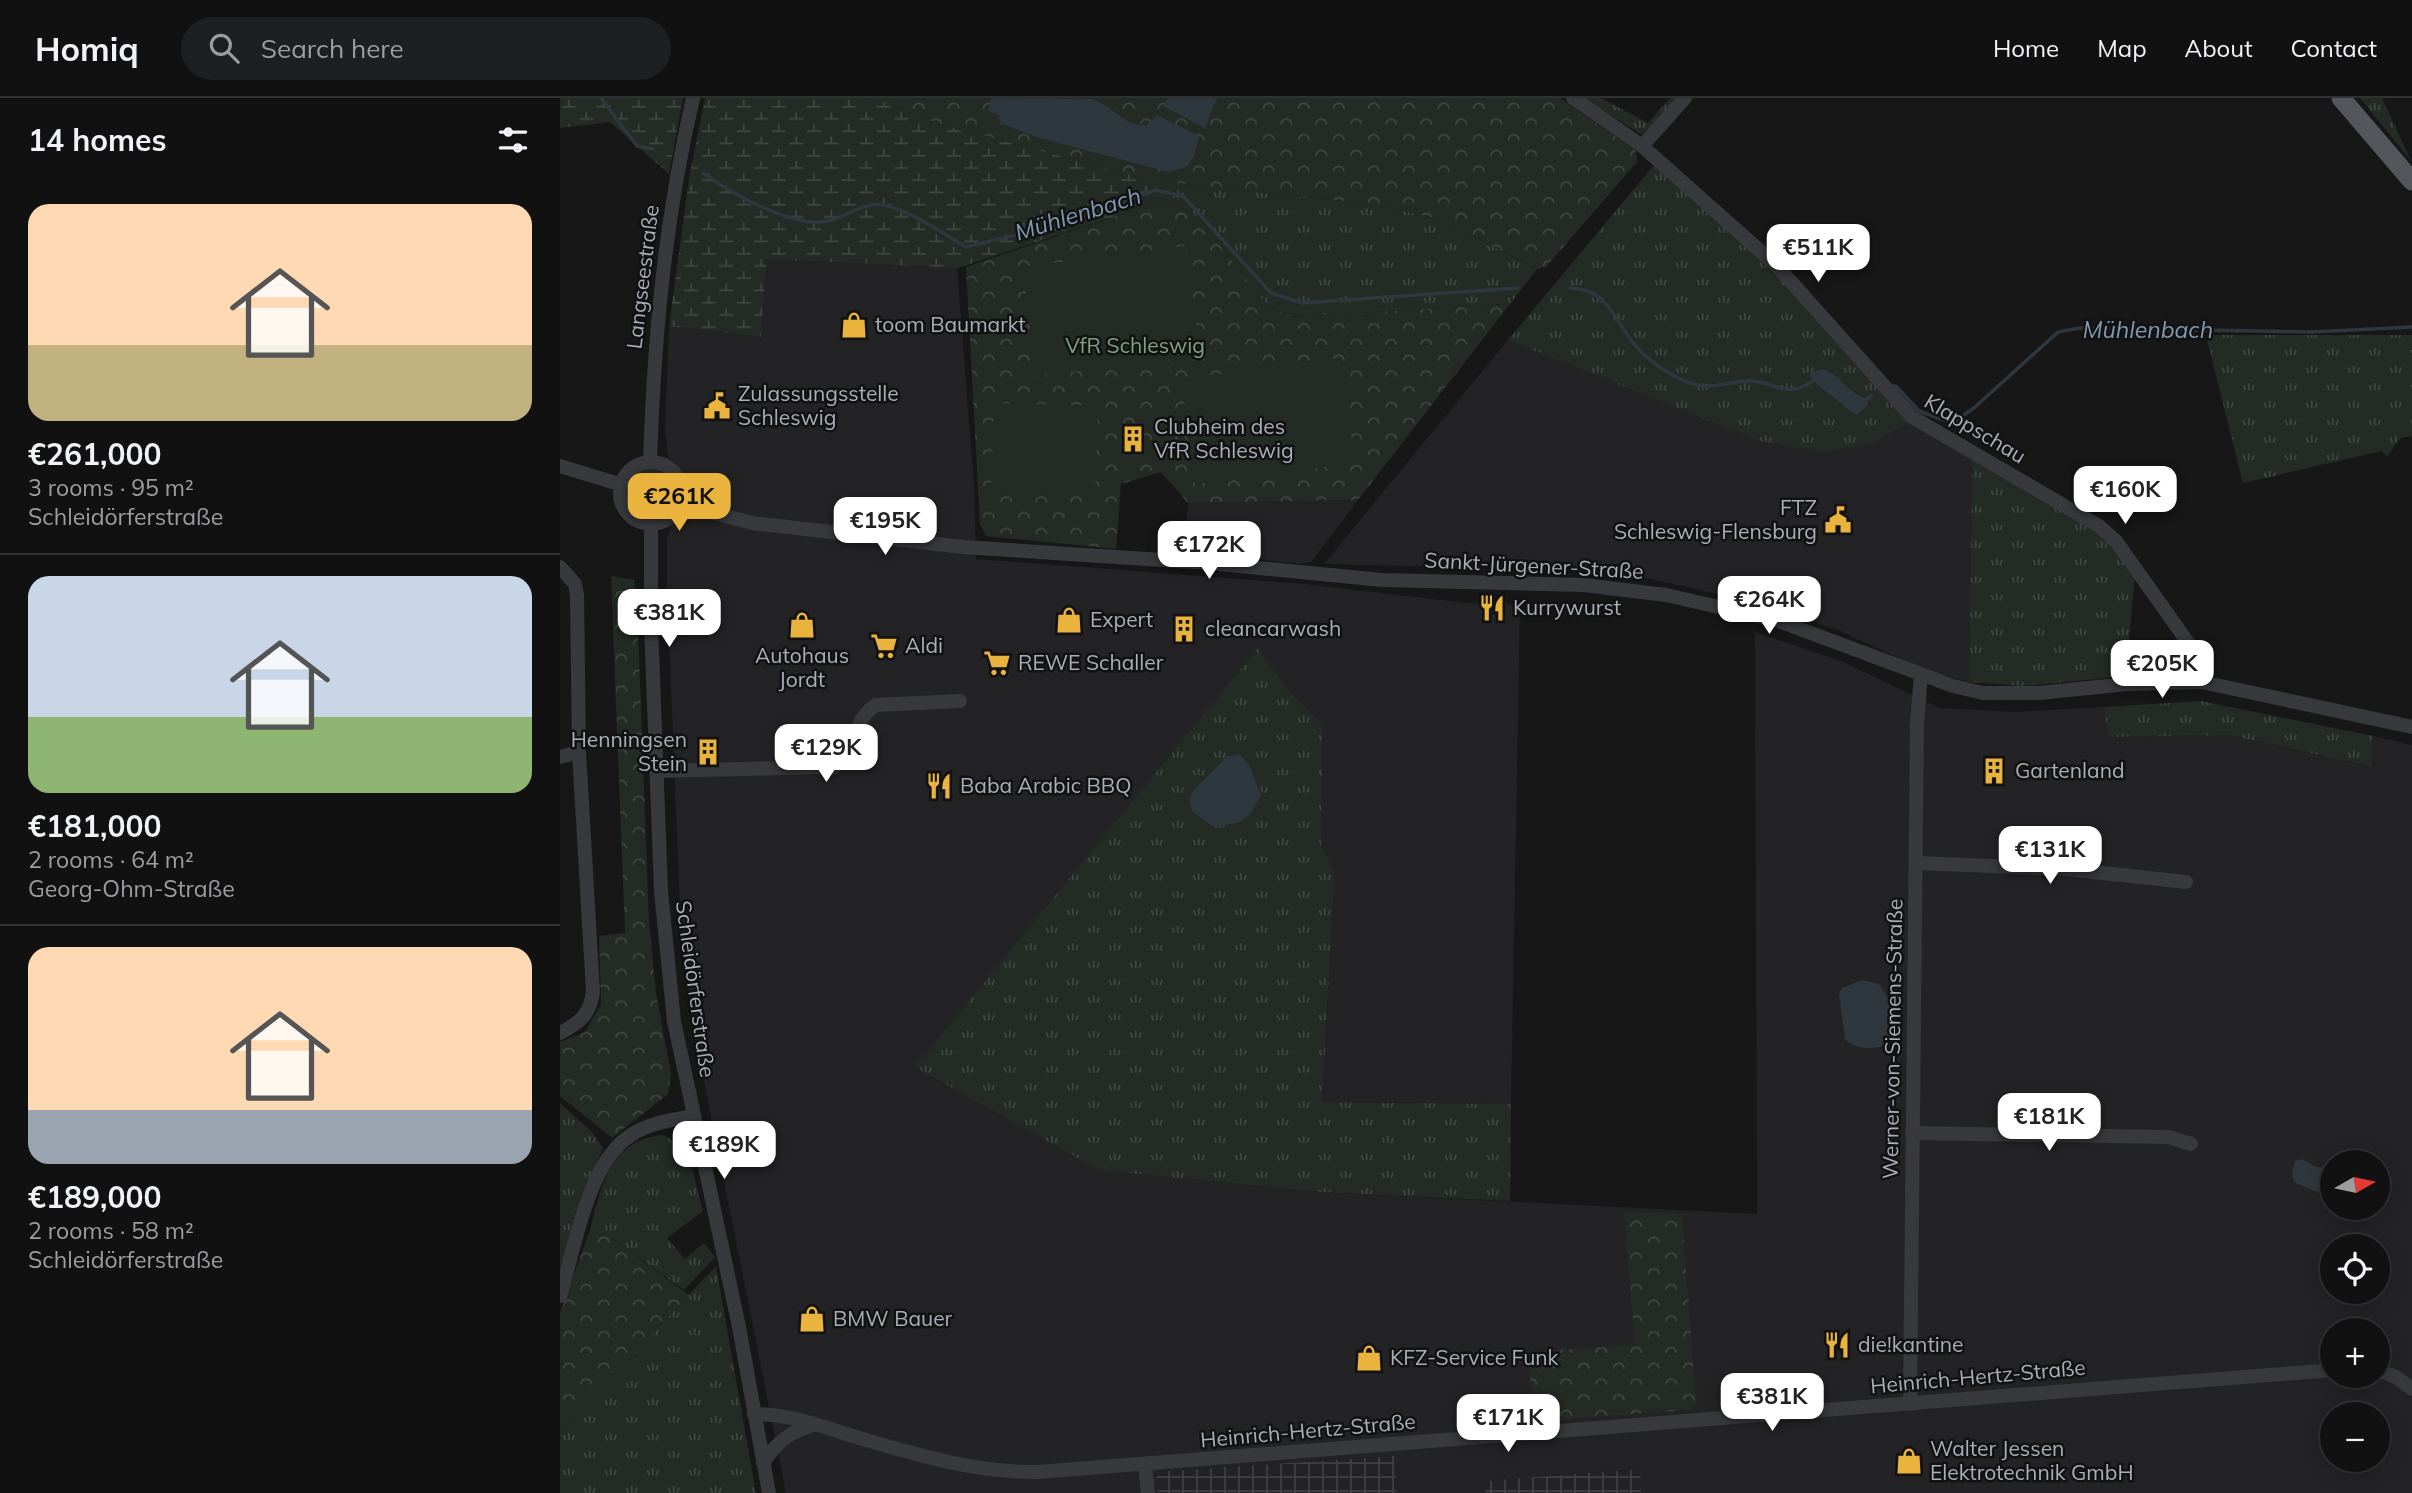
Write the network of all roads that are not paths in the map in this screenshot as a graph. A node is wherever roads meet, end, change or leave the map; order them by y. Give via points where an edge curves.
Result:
1 (693, 98) edge
2 (1573, 98) edge
3 (1685, 98) edge
4 (2341, 98) edge
5 (1646, 150) junction
6 (2412, 181) edge
7 (650, 462) junction
8 (560, 466) edge
9 (622, 485) junction
10 (680, 504) junction
11 (651, 524) junction
12 (560, 568) edge
13 (1920, 674) junction
14 (2202, 682) junction
15 (960, 701) dead end
16 (2412, 727) edge
17 (579, 752) junction
18 (560, 757) edge
19 (656, 771) junction
20 (1916, 863) junction
21 (2186, 882) dead end
22 (560, 1033) edge
23 (693, 1116) junction
24 (1912, 1133) junction
25 (2191, 1144) dead end
26 (560, 1296) edge
27 (2320, 1371) edge
28 (2390, 1375) edge
29 (2412, 1389) edge
30 (1910, 1404) junction
31 (754, 1414) junction
32 (815, 1424) junction
33 (764, 1463) junction
34 (1145, 1465) junction
35 (769, 1493) edge
36 (1148, 1493) edge

1 - 7 street, Langseestraße via 657,312
2 - 5 street, Klappschau
3 - 5 street
4 - 6 main road
5 - 14 street, Klappschau via 1776,265 1912,417 2099,526 2116,541 2201,660
7 - 9 street via 632,469
7 - 10 street via 660,463 676,475 681,484
8 - 9 street
9 - 11 street via 620,495 627,512
10 - 11 street via 669,518
10 - 13 street, Sankt-Jürgener-Straße via 752,523 952,546 1394,580 1584,585 1666,595 1776,620
11 - 19 street, Schleidörferstraße
12 - 17 street via 575,584 577,595
13 - 14 street, Sankt-Jürgener-Straße via 1953,687 2005,694
13 - 20 street, Werner-von-Siemens-Straße
14 - 16 street, Sankt-Jürgener-Straße
15 - 19 street via 876,705 864,712 842,760 834,767
17 - 18 street
17 - 22 street via 593,992 591,1007 582,1020
19 - 23 street, Schleidörferstraße via 667,974
20 - 21 street via 2066,869
20 - 24 street, Werner-von-Siemens-Straße
23 - 26 street via 644,1128 616,1146 590,1197
23 - 31 street, Schleidörferstraße
24 - 25 street via 2169,1137
24 - 30 street, Werner-von-Siemens-Straße
27 - 30 street, Heinrich-Hertz-Straße
28 - 29 street
30 - 34 street, Heinrich-Hertz-Straße
31 - 32 street, Heinrich-Hertz-Straße
31 - 33 street, Schleidörferstraße
32 - 33 street via 783,1438
32 - 34 street, Heinrich-Hertz-Straße via 913,1454 1003,1472
33 - 35 street, Schleidörferstraße
34 - 36 street

